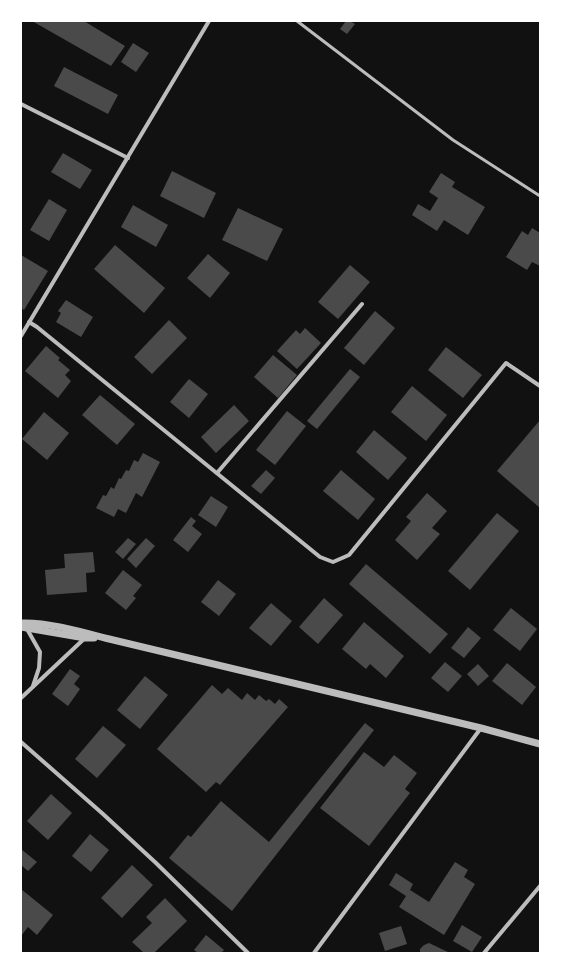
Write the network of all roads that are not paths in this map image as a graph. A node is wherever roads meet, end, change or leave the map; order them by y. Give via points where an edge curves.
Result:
1 (209, 21) edge
2 (297, 21) edge
3 (21, 104) edge
4 (128, 158) junction
5 (540, 196) edge
6 (362, 304) dead end
7 (29, 322) junction
8 (21, 336) edge
9 (540, 386) edge
10 (217, 473) junction
11 (21, 623) edge
12 (24, 628) edge
13 (85, 638) junction
14 (105, 638) junction
15 (33, 687) junction
16 (21, 698) edge
17 (481, 728) junction
18 (21, 742) edge
19 (540, 744) edge
20 (540, 886) edge
21 (248, 953) edge
22 (314, 953) edge
23 (485, 953) edge

1 - 4 street
2 - 5 lane via 453,140
3 - 4 street
4 - 7 street
6 - 10 street
7 - 8 street
7 - 10 street
9 - 10 street via 506,363 349,555 334,562 320,557
11 - 14 street via 57,627
12 - 13 street
12 - 15 street via 40,652 39,668
13 - 14 street
13 - 15 street
14 - 17 street
15 - 16 street
17 - 19 street
17 - 22 street
18 - 21 street via 115,825
20 - 23 street

